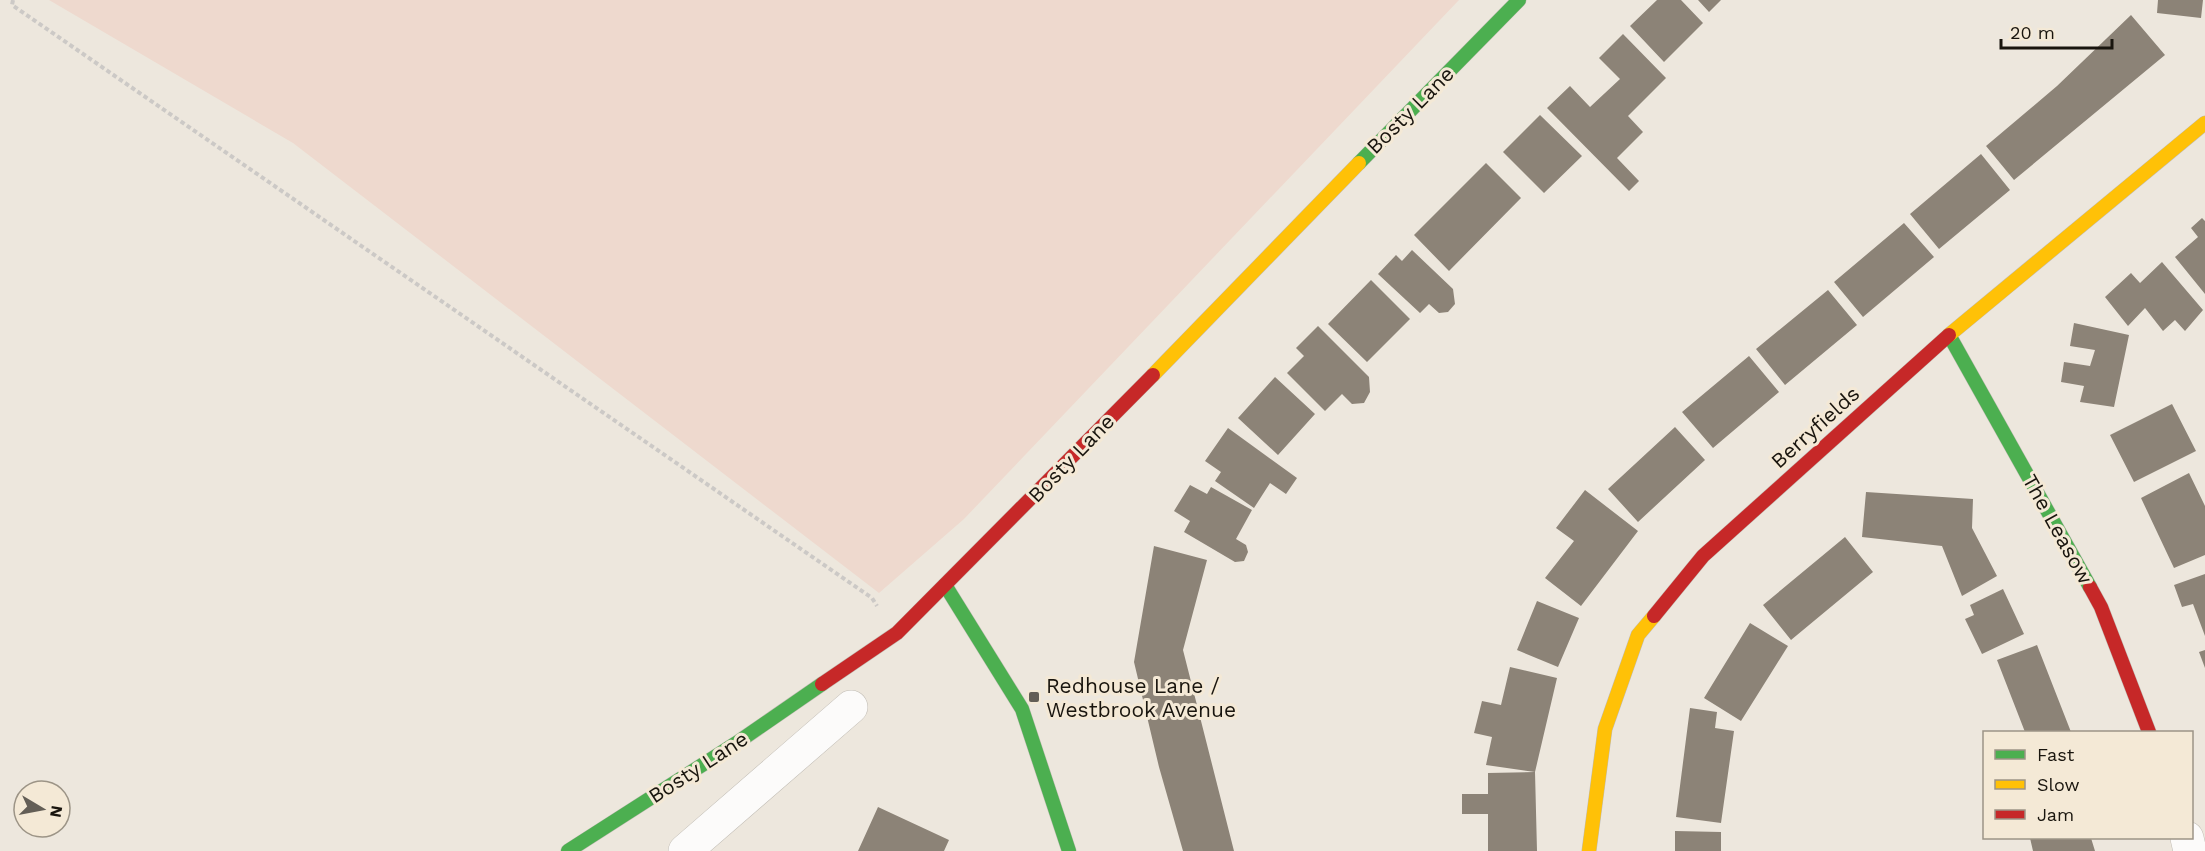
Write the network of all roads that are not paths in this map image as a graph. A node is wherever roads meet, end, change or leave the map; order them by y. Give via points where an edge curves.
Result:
1 (1519, 0) edge
2 (2205, 123) edge
3 (1949, 335) junction
4 (945, 585) junction
5 (851, 707) dead end
6 (2149, 731) edge
7 (568, 851) edge
8 (685, 851) edge
9 (1069, 851) edge
10 (1589, 851) edge

1 - 4 street, Bosty Lane
2 - 3 street, Berryfields
3 - 6 street, The Leasow via 2102,607
3 - 10 street, Berryfields via 1703,556 1638,635 1605,729
4 - 7 street, Bosty Lane via 897,633 738,742
4 - 9 street via 1022,709
5 - 8 street

